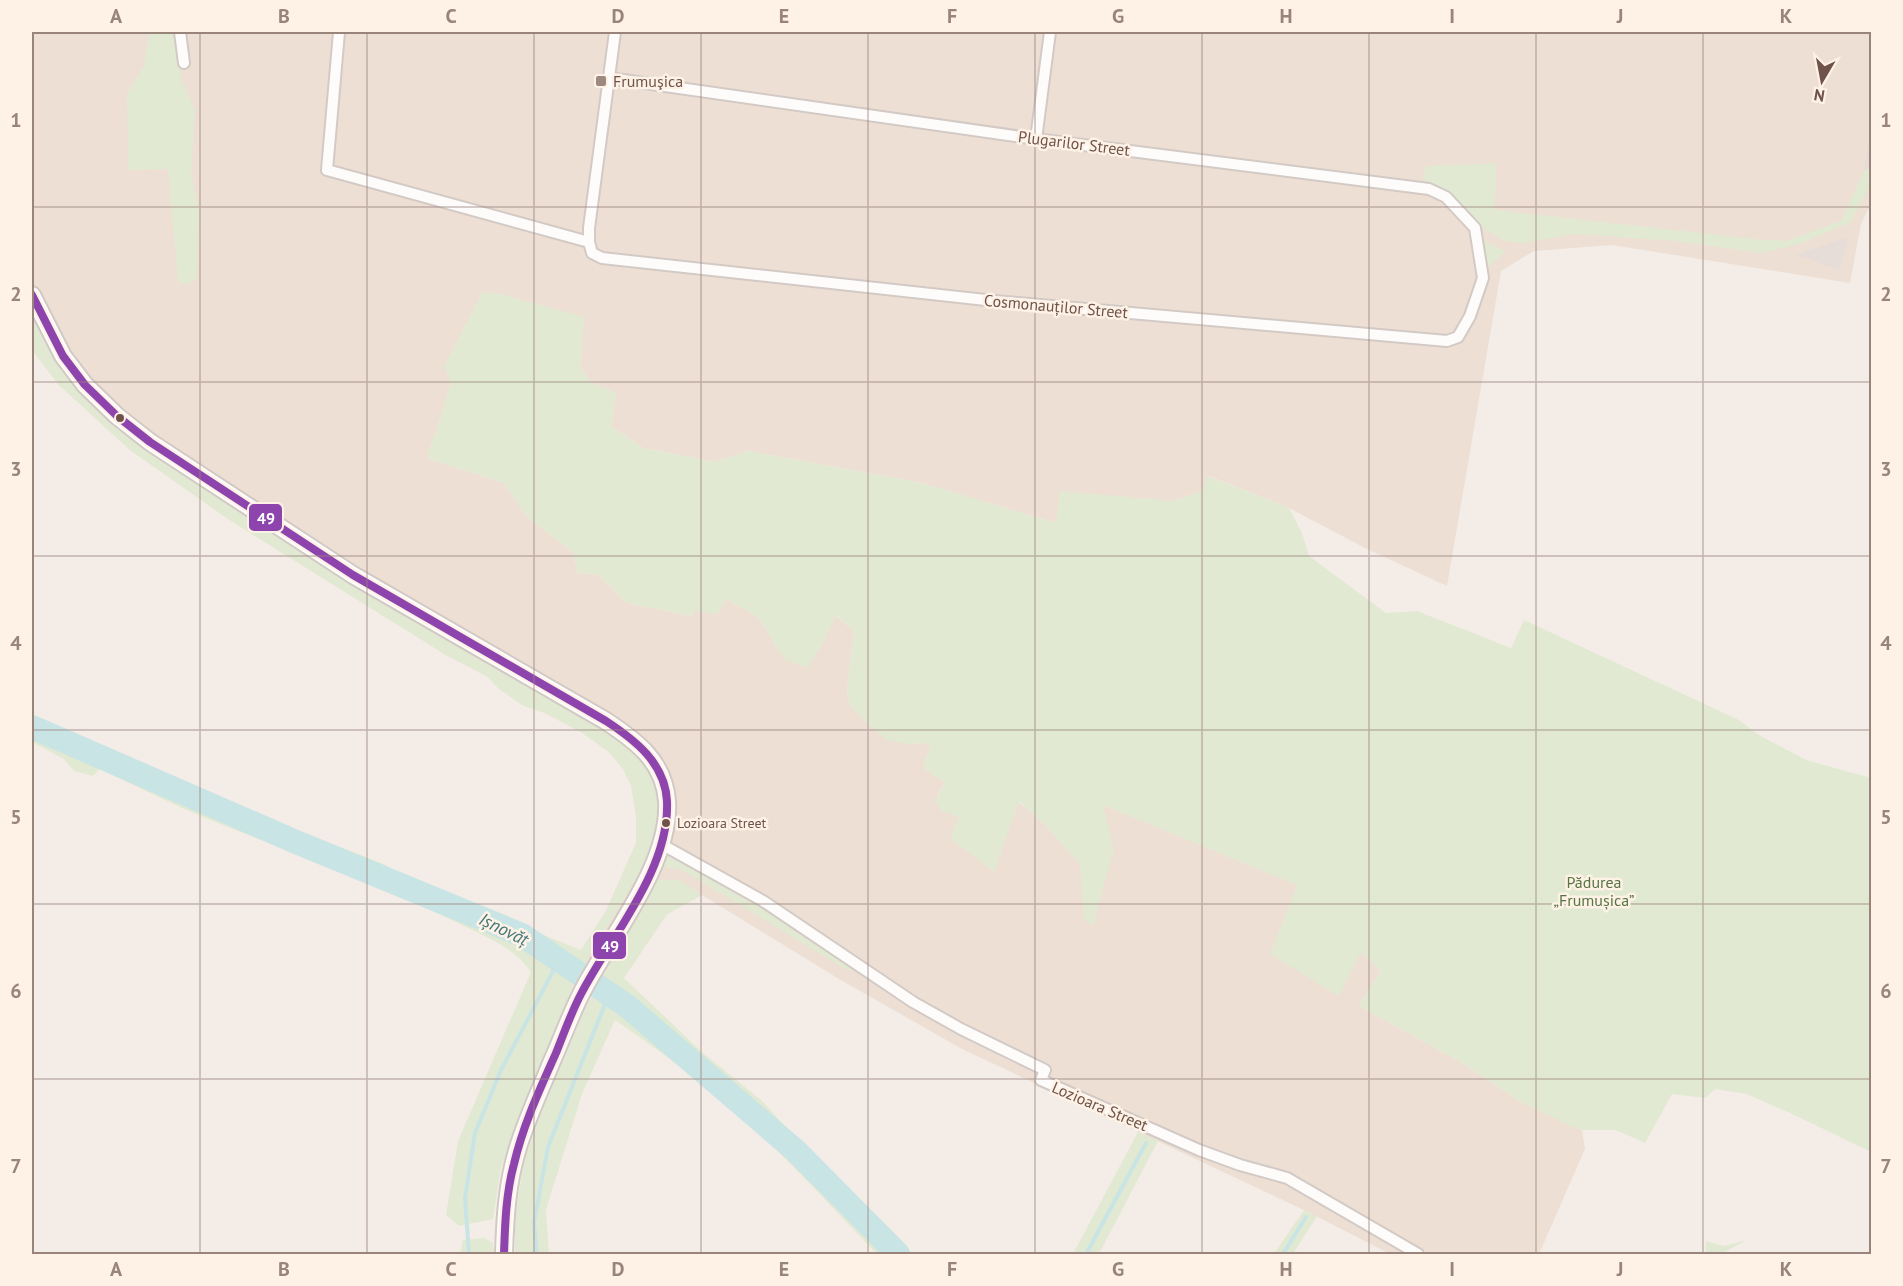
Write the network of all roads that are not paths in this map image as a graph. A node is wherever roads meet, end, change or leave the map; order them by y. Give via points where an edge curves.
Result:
1 (180, 32) edge
2 (339, 32) edge
3 (615, 32) edge
4 (1050, 32) edge
5 (184, 63) dead end
6 (609, 78) junction
7 (1035, 139) junction
8 (591, 248) junction
9 (1482, 278) joint
10 (32, 295) edge
11 (661, 844) junction
12 (504, 1254) edge
13 (1418, 1254) edge

1 - 5 street
2 - 8 street, Cosmonauților Street via 327,170
3 - 6 street
4 - 7 street
6 - 7 street, Plugarilor Street
6 - 8 street via 593,189
7 - 9 street, Plugarilor Street via 1429,189 1446,197 1475,228
8 - 9 street, Cosmonauților Street via 602,258 995,301 1447,341 1458,337 1470,316
10 - 11 street via 63,356 85,386 150,442 353,575 633,740 650,756 662,777 667,800
11 - 12 street via 652,868 580,995 532,1107 509,1191
11 - 13 street, Lozioara Street via 763,901 913,1002 1045,1070 1041,1080 1199,1150 1287,1178

